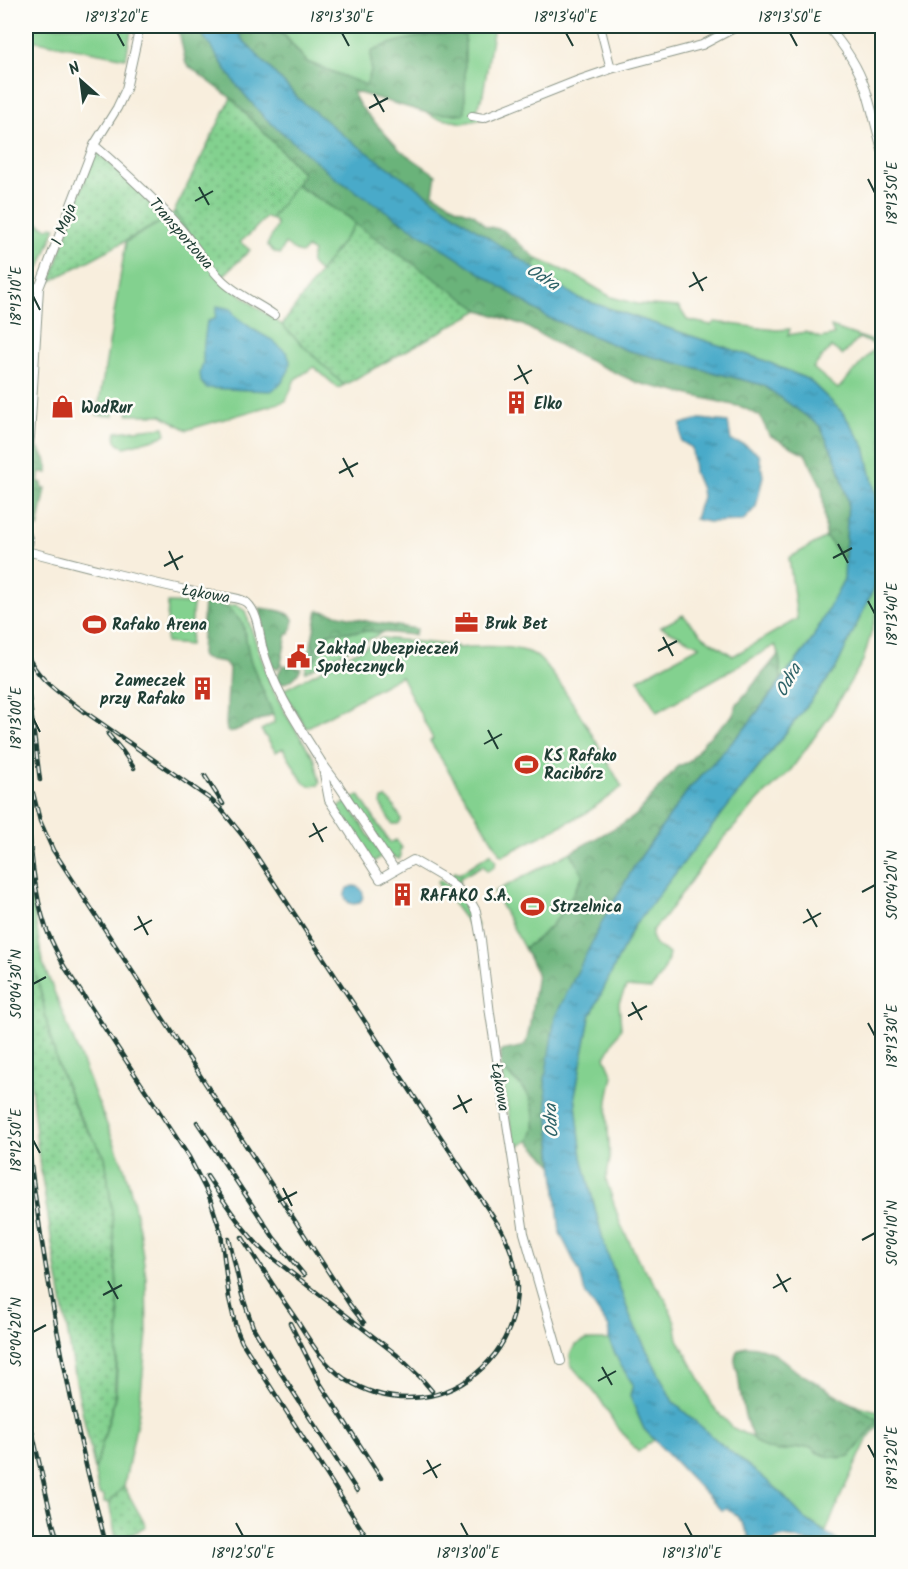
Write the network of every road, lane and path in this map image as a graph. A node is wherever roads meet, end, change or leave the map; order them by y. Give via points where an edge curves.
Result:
1 (140, 26) edge
2 (600, 26) edge
3 (738, 26) edge
4 (826, 26) edge
5 (611, 69) junction
6 (472, 116) dead end
7 (94, 145) junction
8 (882, 150) edge
9 (26, 286) edge
10 (39, 288) junction
11 (274, 315) dead end
12 (26, 469) edge
13 (26, 532) edge
14 (26, 551) edge
15 (322, 763) junction
16 (339, 786) junction
17 (326, 787) junction
18 (328, 800) junction
19 (395, 870) junction
20 (561, 1361) dead end

1 - 7 street, 1 Maja via 126,88
2 - 5 street
3 - 5 street via 702,45
4 - 8 street via 861,78
5 - 6 street via 483,118
7 - 10 street, 1 Maja
7 - 11 street, Transportowa via 162,208 225,282
9 - 10 street
10 - 12 street, 1 Maja
13 - 14 street
14 - 15 street, Łąkowa via 247,602 274,680
15 - 16 street, Łąkowa
15 - 17 street, Łąkowa
16 - 17 street
16 - 18 street
16 - 19 street, Łąkowa
17 - 18 street, Łąkowa
18 - 19 street, Łąkowa via 380,879
19 - 20 street, Łąkowa via 413,860 459,890 476,911 524,1233

